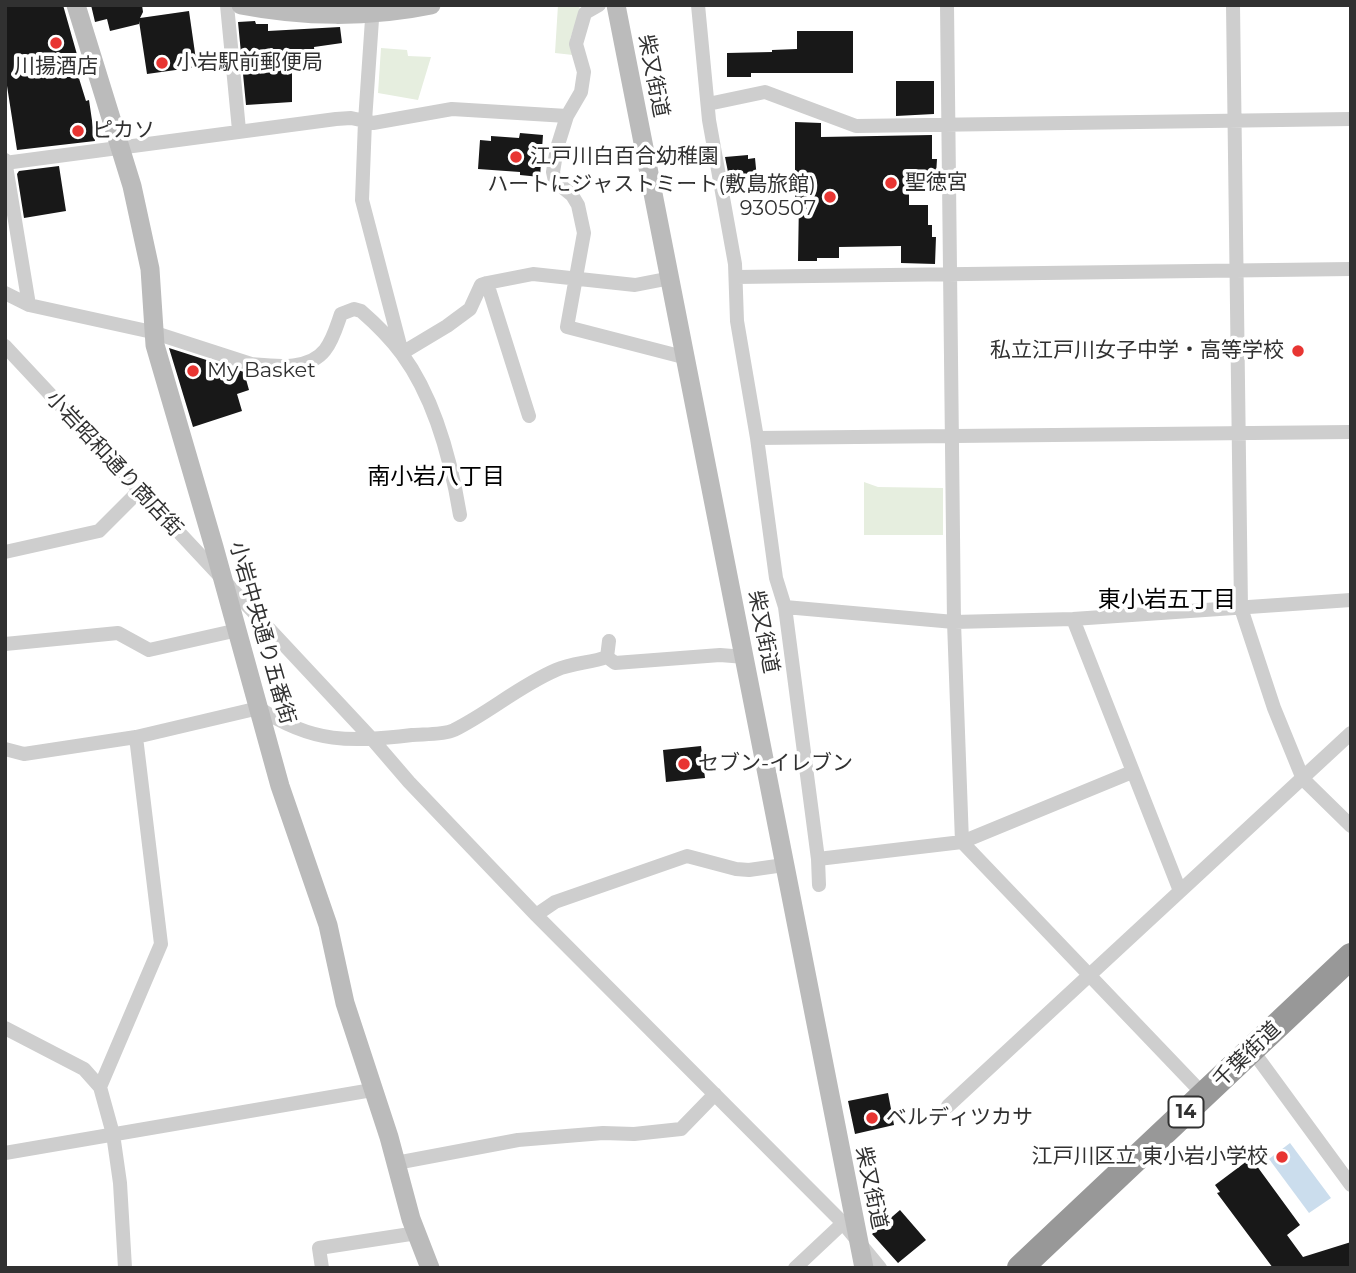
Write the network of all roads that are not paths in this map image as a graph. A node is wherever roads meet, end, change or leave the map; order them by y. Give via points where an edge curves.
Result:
1 (76, 5) edge
2 (227, 5) edge
3 (241, 5) edge
4 (431, 5) edge
5 (599, 5) edge
6 (616, 5) edge
7 (698, 5) edge
8 (947, 5) edge
9 (1233, 5) edge
10 (373, 9) edge
11 (708, 104) junction
12 (567, 116) junction
13 (1351, 118) edge
14 (1233, 120) junction
15 (365, 121) junction
16 (948, 124) junction
17 (239, 130) junction
18 (120, 146) junction
19 (5, 162) edge
20 (1351, 269) edge
21 (1236, 270) junction
22 (950, 274) junction
23 (736, 276) junction
24 (575, 277) junction
25 (671, 278) junction
26 (486, 282) junction
27 (5, 293) edge
28 (29, 304) junction
29 (152, 332) junction
30 (5, 346) edge
31 (402, 353) junction
32 (687, 358) junction
33 (529, 416) dead end
34 (1351, 432) edge
35 (1238, 433) junction
36 (953, 437) junction
37 (757, 438) junction
38 (139, 491) junction
39 (460, 515) dead end
40 (5, 552) edge
41 (224, 582) junction
42 (1351, 600) edge
43 (785, 607) junction
44 (1241, 608) junction
45 (1073, 618) junction
46 (954, 622) junction
47 (238, 630) junction
48 (609, 641) dead end
49 (5, 644) edge
50 (607, 657) junction
51 (745, 657) junction
52 (259, 708) junction
53 (1351, 733) edge
54 (136, 737) junction
55 (372, 739) junction
56 (5, 749) edge
57 (1132, 772) junction
58 (1303, 779) junction
59 (1351, 826) edge
60 (962, 842) junction
61 (818, 859) junction
62 (785, 865) junction
63 (819, 885) dead end
64 (1180, 891) junction
65 (536, 915) junction
66 (1351, 956) edge
67 (1089, 976) junction
68 (5, 1028) edge
69 (1252, 1050) junction
70 (100, 1087) junction
71 (372, 1090) junction
72 (715, 1094) junction
73 (1204, 1095) junction
74 (948, 1106) dead end
75 (113, 1134) junction
76 (5, 1153) edge
77 (396, 1163) junction
78 (1351, 1185) edge
79 (843, 1223) junction
80 (416, 1233) junction
81 (859, 1242) junction
82 (1026, 1265) edge
83 (125, 1268) edge
84 (322, 1268) edge
85 (430, 1268) edge
86 (795, 1268) edge
87 (864, 1268) edge
88 (880, 1268) edge

1 - 18 street, 小岩中央通り五番街
2 - 17 street
3 - 10 street via 302,14
4 - 10 street
5 - 12 street via 584,13 576,44 584,72 581,92
6 - 25 street, 柴又街道
7 - 11 street
8 - 16 street
9 - 14 street
10 - 15 street
11 - 16 street via 765,92 856,125
11 - 23 street
12 - 15 street via 452,109 373,124
12 - 24 street via 553,172 555,181 578,205 584,233
13 - 14 street
14 - 16 street
14 - 21 street
15 - 17 street via 336,119
15 - 31 street via 362,200
16 - 22 street
17 - 18 street
18 - 19 street
18 - 29 street, 小岩中央通り五番街 via 149,269
19 - 28 street
20 - 21 street
21 - 22 street
21 - 35 street
22 - 23 street
22 - 36 street
23 - 37 street via 737,321
24 - 25 street via 635,285
24 - 26 street via 533,274
24 - 32 street via 567,327
25 - 32 street, 柴又街道
26 - 31 street via 470,309
26 - 33 street
27 - 28 street
28 - 29 street
29 - 31 street via 251,364 301,364 327,349 341,314 354,309 362,311
29 - 41 street, 小岩中央通り五番街
30 - 38 street, 小岩昭和通り商店街
31 - 39 street via 432,409 453,472
32 - 51 street, 柴又街道
34 - 35 street
35 - 36 street
35 - 44 street
36 - 37 street
36 - 46 street
37 - 43 street via 776,578
38 - 40 street via 99,531
38 - 41 street, 小岩昭和通り商店街
41 - 47 street, 小岩中央通り五番街
41 - 55 street, 小岩昭和通り商店街
42 - 44 street
43 - 46 street
43 - 61 street
44 - 45 street
44 - 58 street
45 - 46 street
45 - 57 street
46 - 60 street
47 - 49 street via 149,650 118,633
47 - 52 street, 小岩中央通り五番街
48 - 50 street
50 - 51 street via 615,663
50 - 55 street via 557,670 452,731
51 - 62 street, 柴又街道
52 - 54 street
52 - 55 street via 319,736
52 - 71 street, 小岩中央通り五番街 via 280,786 328,925 345,1003
53 - 58 street
54 - 56 street via 24,754
54 - 70 street via 162,944
55 - 65 street, 小岩昭和通り商店街
57 - 60 street
57 - 64 street
58 - 59 street
58 - 64 street
60 - 61 street
60 - 67 street
61 - 63 street
62 - 65 street via 736,869 687,856 555,902
62 - 81 street, 柴又街道
64 - 67 street
65 - 72 street, 小岩昭和通り商店街
66 - 69 highway, 千葉街道 / 14
67 - 73 street
67 - 74 street
68 - 70 street via 84,1069
69 - 73 highway, 千葉街道 / 14
69 - 78 street
70 - 75 street
71 - 75 street
71 - 77 street, 小岩中央通り五番街
72 - 77 street via 681,1129 518,1140
72 - 79 street, 小岩昭和通り商店街
73 - 82 highway, 千葉街道 / 14
75 - 76 street
75 - 83 street
77 - 80 street, 小岩中央通り五番街
79 - 81 street, 小岩昭和通り商店街
79 - 86 street
80 - 84 street via 319,1248
80 - 85 street, 小岩中央通り五番街
81 - 87 street, 柴又街道
81 - 88 street, 小岩昭和通り商店街

